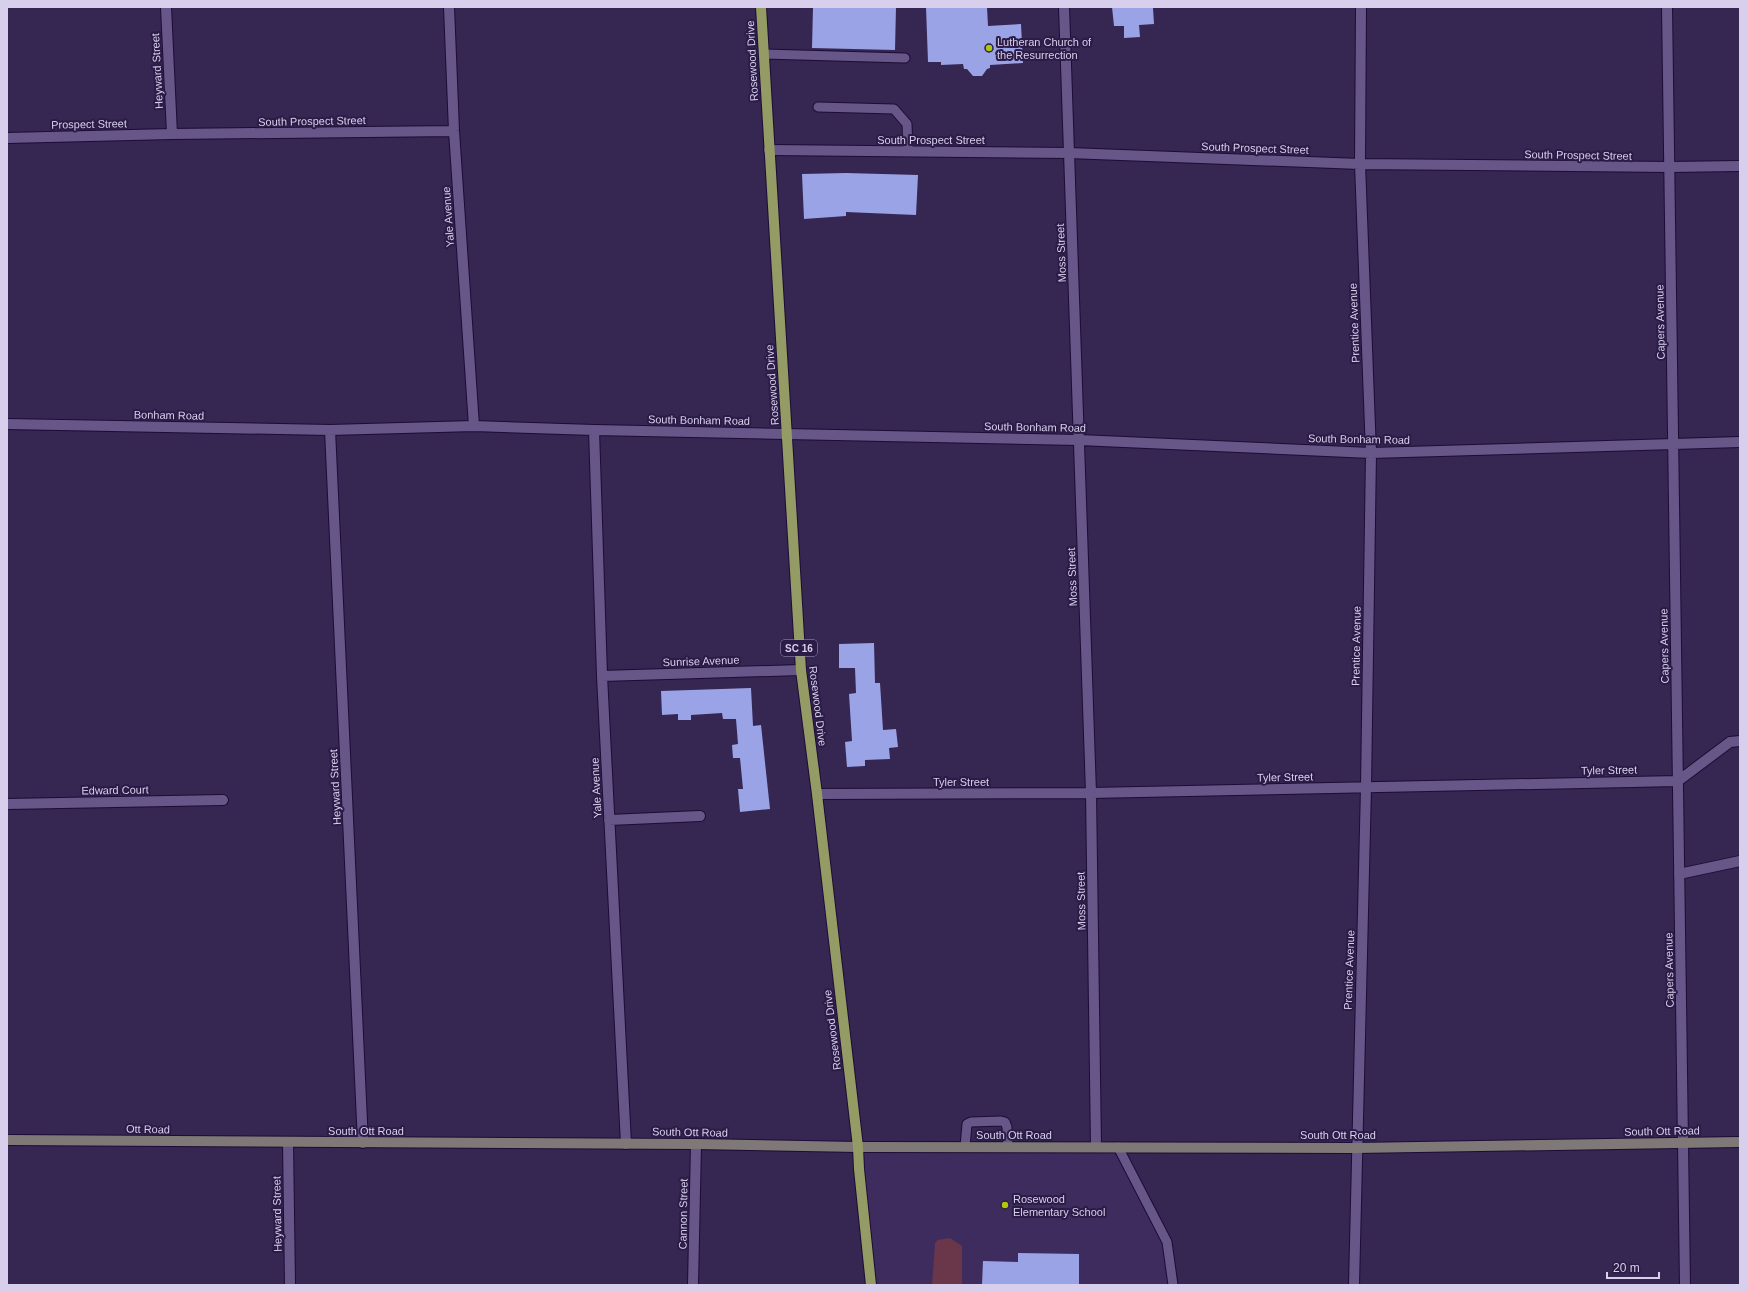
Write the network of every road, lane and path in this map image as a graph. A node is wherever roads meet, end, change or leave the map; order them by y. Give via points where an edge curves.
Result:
1 (166, 7) edge
2 (449, 7) edge
3 (761, 7) edge
4 (1064, 7) edge
5 (1361, 7) edge
6 (1668, 7) edge
7 (764, 54) junction
8 (905, 58) dead end
9 (818, 107) dead end
10 (454, 131) junction
11 (172, 134) junction
12 (7, 138) edge
13 (769, 150) junction
14 (908, 151) junction
15 (1069, 153) junction
16 (1360, 164) junction
17 (1740, 166) edge
18 (1670, 168) junction
19 (7, 424) edge
20 (474, 426) junction
21 (330, 430) junction
22 (594, 430) junction
23 (787, 434) junction
24 (1079, 440) junction
25 (1740, 442) edge
26 (1673, 443) junction
27 (1371, 453) junction
28 (801, 670) junction
29 (602, 676) junction
30 (1740, 741) edge
31 (1678, 781) junction
32 (1366, 787) junction
33 (1091, 793) junction
34 (817, 794) junction
35 (224, 800) dead end
36 (7, 804) edge
37 (700, 816) dead end
38 (609, 820) junction
39 (1740, 861) edge
40 (1679, 874) junction
41 (7, 1140) edge
42 (288, 1142) junction
43 (1683, 1142) junction
44 (1740, 1142) edge
45 (363, 1143) junction
46 (626, 1144) junction
47 (696, 1144) junction
48 (858, 1147) junction
49 (965, 1147) junction
50 (1008, 1147) junction
51 (1096, 1147) junction
52 (1118, 1147) junction
53 (1356, 1148) junction
54 (290, 1285) edge
55 (693, 1285) edge
56 (871, 1285) edge
57 (1173, 1285) edge
58 (1354, 1285) edge
59 (1685, 1285) edge

1 - 11 street, Heyward Street
2 - 10 street, Yale Avenue
3 - 7 main road, Rosewood Drive / SC 16
4 - 15 street, Moss Street
5 - 16 street, Prentice Avenue
6 - 18 street, Capers Avenue
7 - 8 lane
7 - 13 main road, Rosewood Drive / SC 16
9 - 14 lane via 894,108 907,124
10 - 11 street, South Prospect Street
10 - 20 street, Yale Avenue
11 - 12 street, Prospect Street
13 - 14 street, South Prospect Street
13 - 23 main road, Rosewood Drive / SC 16
14 - 15 street, South Prospect Street
15 - 16 street, South Prospect Street
15 - 24 street, Moss Street
16 - 18 street, South Prospect Street
16 - 27 street, Prentice Avenue
17 - 18 street, South Prospect Street
18 - 26 street, Capers Avenue
19 - 21 street, Bonham Road
20 - 21 street, South Bonham Road
20 - 22 street, South Bonham Road
21 - 45 street, Heyward Street
22 - 23 street, South Bonham Road
22 - 29 street, Yale Avenue
23 - 24 street, South Bonham Road
23 - 28 main road, Rosewood Drive / SC 16
24 - 27 street, South Bonham Road
24 - 33 street, Moss Street
25 - 26 street, South Bonham Road
26 - 27 street, South Bonham Road
26 - 31 street, Capers Avenue
27 - 32 street, Prentice Avenue
28 - 29 street, Sunrise Avenue
28 - 34 main road, Rosewood Drive / SC 16
29 - 38 street, Yale Avenue
30 - 31 street via 1730,742
31 - 32 street, Tyler Street
31 - 40 street, Capers Avenue
32 - 33 street, Tyler Street
32 - 53 street, Prentice Avenue
33 - 34 street, Tyler Street
33 - 51 street, Moss Street
34 - 48 main road, Rosewood Drive / SC 16
35 - 36 street, Edward Court
37 - 38 street
38 - 46 street, Yale Avenue
39 - 40 street
40 - 43 street, Capers Avenue
41 - 42 street, Ott Road
42 - 45 street, South Ott Road
42 - 54 street, Heyward Street
43 - 44 street, South Ott Road
43 - 53 street, South Ott Road
43 - 59 street, Capers Avenue
45 - 46 street, South Ott Road
46 - 47 street, South Ott Road
47 - 48 street, South Ott Road
47 - 55 street, Cannon Street
48 - 49 street, South Ott Road
48 - 56 main road, Rosewood Drive / SC 16
49 - 50 street, South Ott Road
49 - 50 lane via 967,1124 1001,1121 1008,1127
50 - 51 street, South Ott Road
51 - 52 street, South Ott Road
52 - 53 street, South Ott Road
52 - 57 lane via 1167,1242
53 - 58 street, Prentice Avenue

